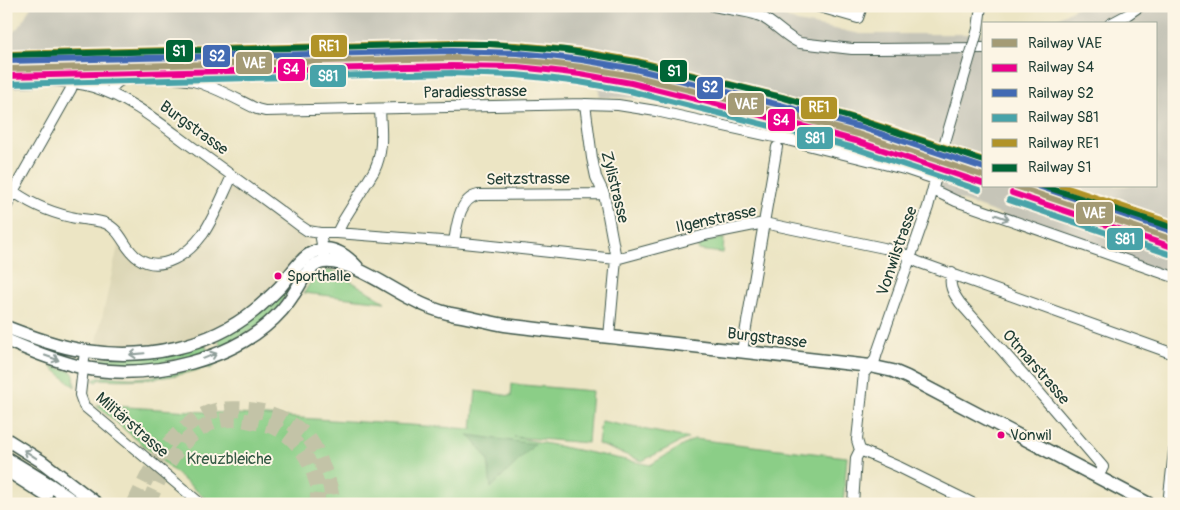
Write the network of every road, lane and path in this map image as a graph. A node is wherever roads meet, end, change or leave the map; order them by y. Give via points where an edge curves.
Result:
1 (713, 6) edge
2 (816, 6) edge
3 (862, 6) edge
4 (981, 6) edge
5 (1140, 6) edge
6 (1114, 22) edge
7 (982, 48) edge
8 (6, 83) edge
9 (73, 83) junction
10 (110, 93) junction
11 (584, 104) junction
12 (380, 109) junction
13 (777, 147) dead end
14 (232, 176) junction
15 (935, 179) junction
16 (10, 189) edge
17 (933, 190) junction
18 (604, 194) junction
19 (6, 208) edge
20 (764, 223) junction
21 (337, 233) junction
22 (320, 234) junction
23 (454, 242) junction
24 (324, 255) junction
25 (911, 258) junction
26 (616, 259) junction
27 (952, 274) junction
28 (1174, 277) edge
29 (6, 327) edge
30 (609, 337) junction
31 (6, 340) edge
32 (85, 351) junction
33 (742, 351) junction
34 (1174, 354) edge
35 (870, 366) junction
36 (83, 367) junction
37 (6, 439) edge
38 (860, 450) junction
39 (1174, 451) edge
40 (6, 458) edge
41 (6, 468) edge
42 (1098, 477) junction
43 (45, 492) tunnel mouth
44 (77, 504) edge
45 (97, 504) edge
46 (201, 504) edge
47 (852, 504) edge
48 (974, 504) edge
49 (1149, 504) edge
50 (1168, 504) edge

1 - 7 street via 758,15 793,40 803,43 852,49
2 - 3 street via 858,18
4 - 15 street, Vonwilstrasse, bridge via 978,29
5 - 6 street
8 - 9 street, Burgstrasse
9 - 10 street, Burgstrasse
9 - 16 street
10 - 12 street, Paradiesstrasse via 116,83 123,80 186,80 204,84 261,110
10 - 14 street, Burgstrasse via 141,111
11 - 12 street, Paradiesstrasse
11 - 15 street, Paradiesstrasse via 618,105 779,138
11 - 18 street, Zylistrasse via 596,177
12 - 21 street via 378,163
13 - 20 street
14 - 16 street via 200,237 180,256 158,264 145,262 134,255 119,233 107,224 46,210
14 - 22 street, Burgstrasse via 298,225
15 - 17 street, Vonwilstrasse
16 - 19 street
17 - 25 street, Vonwilstrasse
17 -> 28 street
18 - 23 street, Seitzstrasse via 473,196 463,206
18 - 26 street, Zylistrasse
20 - 25 street, Ilgenstrasse via 884,248
20 - 26 street, Ilgenstrasse
20 - 33 street
21 - 22 street, Ilgenstrasse
21 - 23 street, Ilgenstrasse
22 - 24 street
23 - 26 street, Ilgenstrasse
24 - 30 main road, Burgstrasse via 331,249 340,253 361,271 413,300 446,313 506,325
24 -> 32 main road via 316,251 252,313 210,337 188,345 131,355
36 -> 24 main road via 118,372 159,370 227,349 273,320
25 - 27 street, Ilgenstrasse
25 - 35 street, Vonwilstrasse via 875,360
26 - 30 street, Zylistrasse
27 - 34 street, Ilgenstrasse
27 - 42 street, Otmarstrasse via 950,284 960,303 1103,467
29 - 32 main road
30 - 33 main road, Burgstrasse
31 -> 36 main road
32 - 36 street, Militärstrasse
33 - 35 main road, Burgstrasse
35 - 38 street, Vonwilstrasse via 864,373 857,440
35 - 42 main road, Burgstrasse via 907,377
36 - 46 street, Militärstrasse via 80,396 84,406
45 -> 37 main road
38 - 47 street, Vonwilstrasse via 856,458
38 - 48 street
39 - 50 street
40 - 44 main road
41 - 43 highway
42 - 49 main road, Burgstrasse

